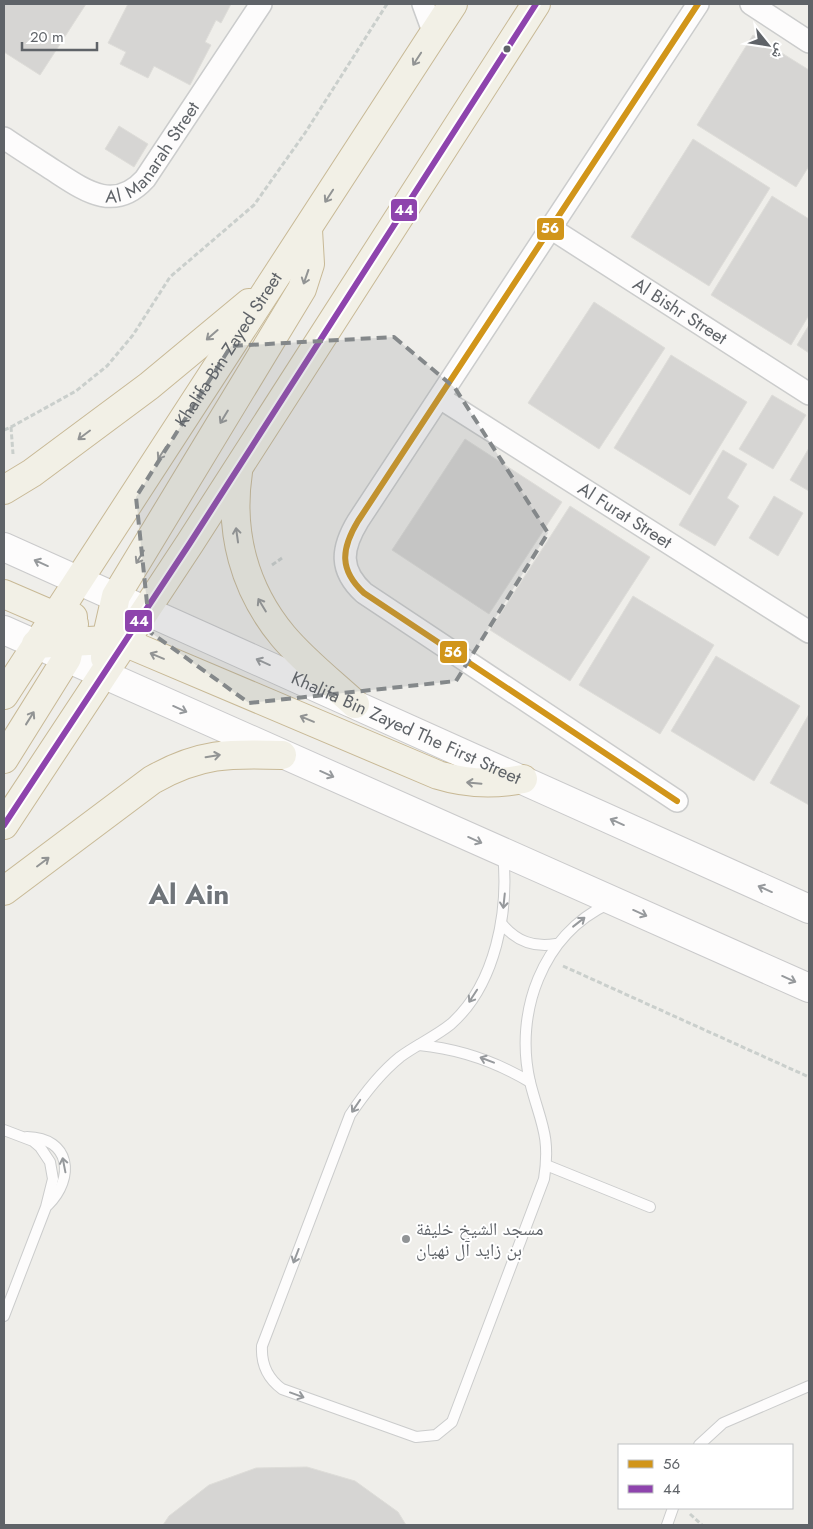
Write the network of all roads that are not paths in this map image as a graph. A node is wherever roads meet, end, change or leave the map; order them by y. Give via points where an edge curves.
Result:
1 (261, 4) edge
2 (423, 4) edge
3 (453, 4) edge
4 (536, 4) edge
5 (698, 4) edge
6 (751, 4) edge
7 (434, 34) junction
8 (809, 42) edge
9 (4, 138) edge
10 (552, 229) junction
11 (308, 230) junction
12 (275, 280) junction
13 (809, 394) edge
14 (440, 398) junction
15 (238, 468) junction
16 (4, 490) edge
17 (4, 547) edge
18 (79, 580) junction
19 (4, 594) edge
20 (146, 609) junction
21 (114, 623) junction
22 (4, 630) edge
23 (809, 632) edge
24 (67, 633) junction
25 (36, 644) junction
26 (104, 674) junction
27 (4, 695) edge
28 (355, 704) junction
29 (282, 755) junction
30 (4, 759) edge
31 (522, 779) junction
32 (677, 801) dead end
33 (4, 825) edge
34 (503, 852) junction
35 (4, 891) edge
36 (614, 902) junction
37 (809, 909) edge
38 (501, 923) junction
39 (556, 944) junction
40 (809, 988) edge
41 (418, 1045) junction
42 (530, 1082) junction
43 (4, 1130) edge
44 (546, 1165) junction
45 (650, 1208) dead end
46 (4, 1316) edge
47 (809, 1386) edge
48 (700, 1444) edge
49 (674, 1509) edge
50 (666, 1525) edge

1 - 9 street, Al Manarah Street via 145,179 129,193 107,196 87,192
2 - 7 street
3 - 7 highway, Khalifa Bin Zayed Street
4 - 15 highway
5 - 10 street
6 - 8 street
7 -> 11 highway, Khalifa Bin Zayed Street
10 - 13 street, Al Bishr Street
10 - 14 street
11 - 12 highway, Khalifa Bin Zayed Street
11 -> 21 highway via 310,264 302,289
12 -> 16 highway via 149,386 32,474
12 -> 18 highway, Khalifa Bin Zayed Street
14 - 23 street, Al Furat Street
14 - 32 street via 350,536 345,552 349,574 364,593
15 - 20 highway
28 -> 15 highway via 283,636 258,599 245,571 237,537
18 -> 17 main road, Khalifa Bin Zayed The First Street
18 - 21 main road, Khalifa Bin Zayed The First Street
18 - 24 highway, Khalifa Bin Zayed Street
19 - 24 highway
20 - 21 main road, Khalifa Bin Zayed The First Street
20 - 21 highway
28 -> 20 main road, Khalifa Bin Zayed The First Street
21 - 24 highway
21 - 26 highway
31 -> 21 highway via 488,784 438,775
22 - 25 main road
24 - 25 highway, Khalifa Bin Zayed Street
24 - 26 main road
30 -> 24 highway
25 - 27 highway, Khalifa Bin Zayed Street
26 -> 29 main road
26 - 33 highway
28 - 31 main road, Khalifa Bin Zayed The First Street
29 -> 34 main road
35 -> 29 highway via 169,770 205,757
37 -> 31 main road, Khalifa Bin Zayed The First Street
34 - 36 main road
34 -> 38 lane via 505,888
39 -> 36 lane via 582,919
36 -> 40 main road
38 - 39 lane via 507,931 525,942
38 -> 41 lane via 477,991 452,1022
39 - 42 lane via 533,995 524,1039
42 -> 41 lane via 480,1057 442,1047
41 -> 44 lane via 385,1070 350,1115 262,1346 264,1367 275,1383 291,1392 416,1437 426,1438 445,1430 460,1403 539,1193
42 - 44 lane via 546,1134
43 - 46 lane via 18,1137 43,1139 58,1150 66,1166 64,1185 46,1207
44 - 45 lane
47 - 48 lane via 723,1423
49 - 50 lane

